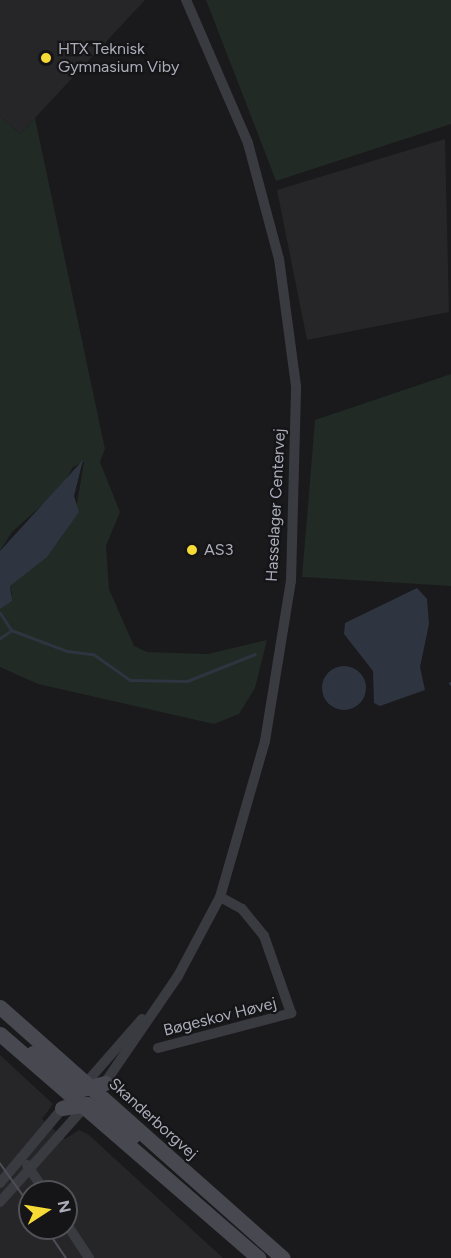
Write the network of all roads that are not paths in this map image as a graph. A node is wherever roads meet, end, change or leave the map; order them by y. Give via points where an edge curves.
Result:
1 (186, 0) edge
2 (220, 897) junction
3 (158, 1005) junction
4 (0, 1007) edge
5 (0, 1027) edge
6 (0, 1034) edge
7 (158, 1048) dead end
8 (84, 1096) junction
9 (23, 1158) junction
10 (30, 1169) junction
11 (37, 1180) edge
12 (0, 1183) edge
13 (0, 1202) edge
14 (77, 1240) edge
15 (89, 1258) edge
16 (259, 1258) edge
17 (283, 1258) edge

1 - 2 street, Hasselager Centervej via 224,79 260,186 279,259 297,397 297,499 280,663 248,811
2 - 3 street, Hasselager Centervej
2 - 7 street, Bøgeskov Høvej via 242,909 264,936 291,1013
3 - 8 street, Hasselager Centervej
3 - 8 street, Hasselager Centervej
4 - 8 main road, Skanderborgvej
5 - 8 main road
6 - 8 main road, Skanderborgvej
8 - 9 street
8 - 10 street
8 - 16 main road, Skanderborgvej
8 - 17 main road, Skanderborgvej via 187,1173
9 - 10 street
9 - 12 street
10 - 11 street
10 - 13 street
14 - 15 street

